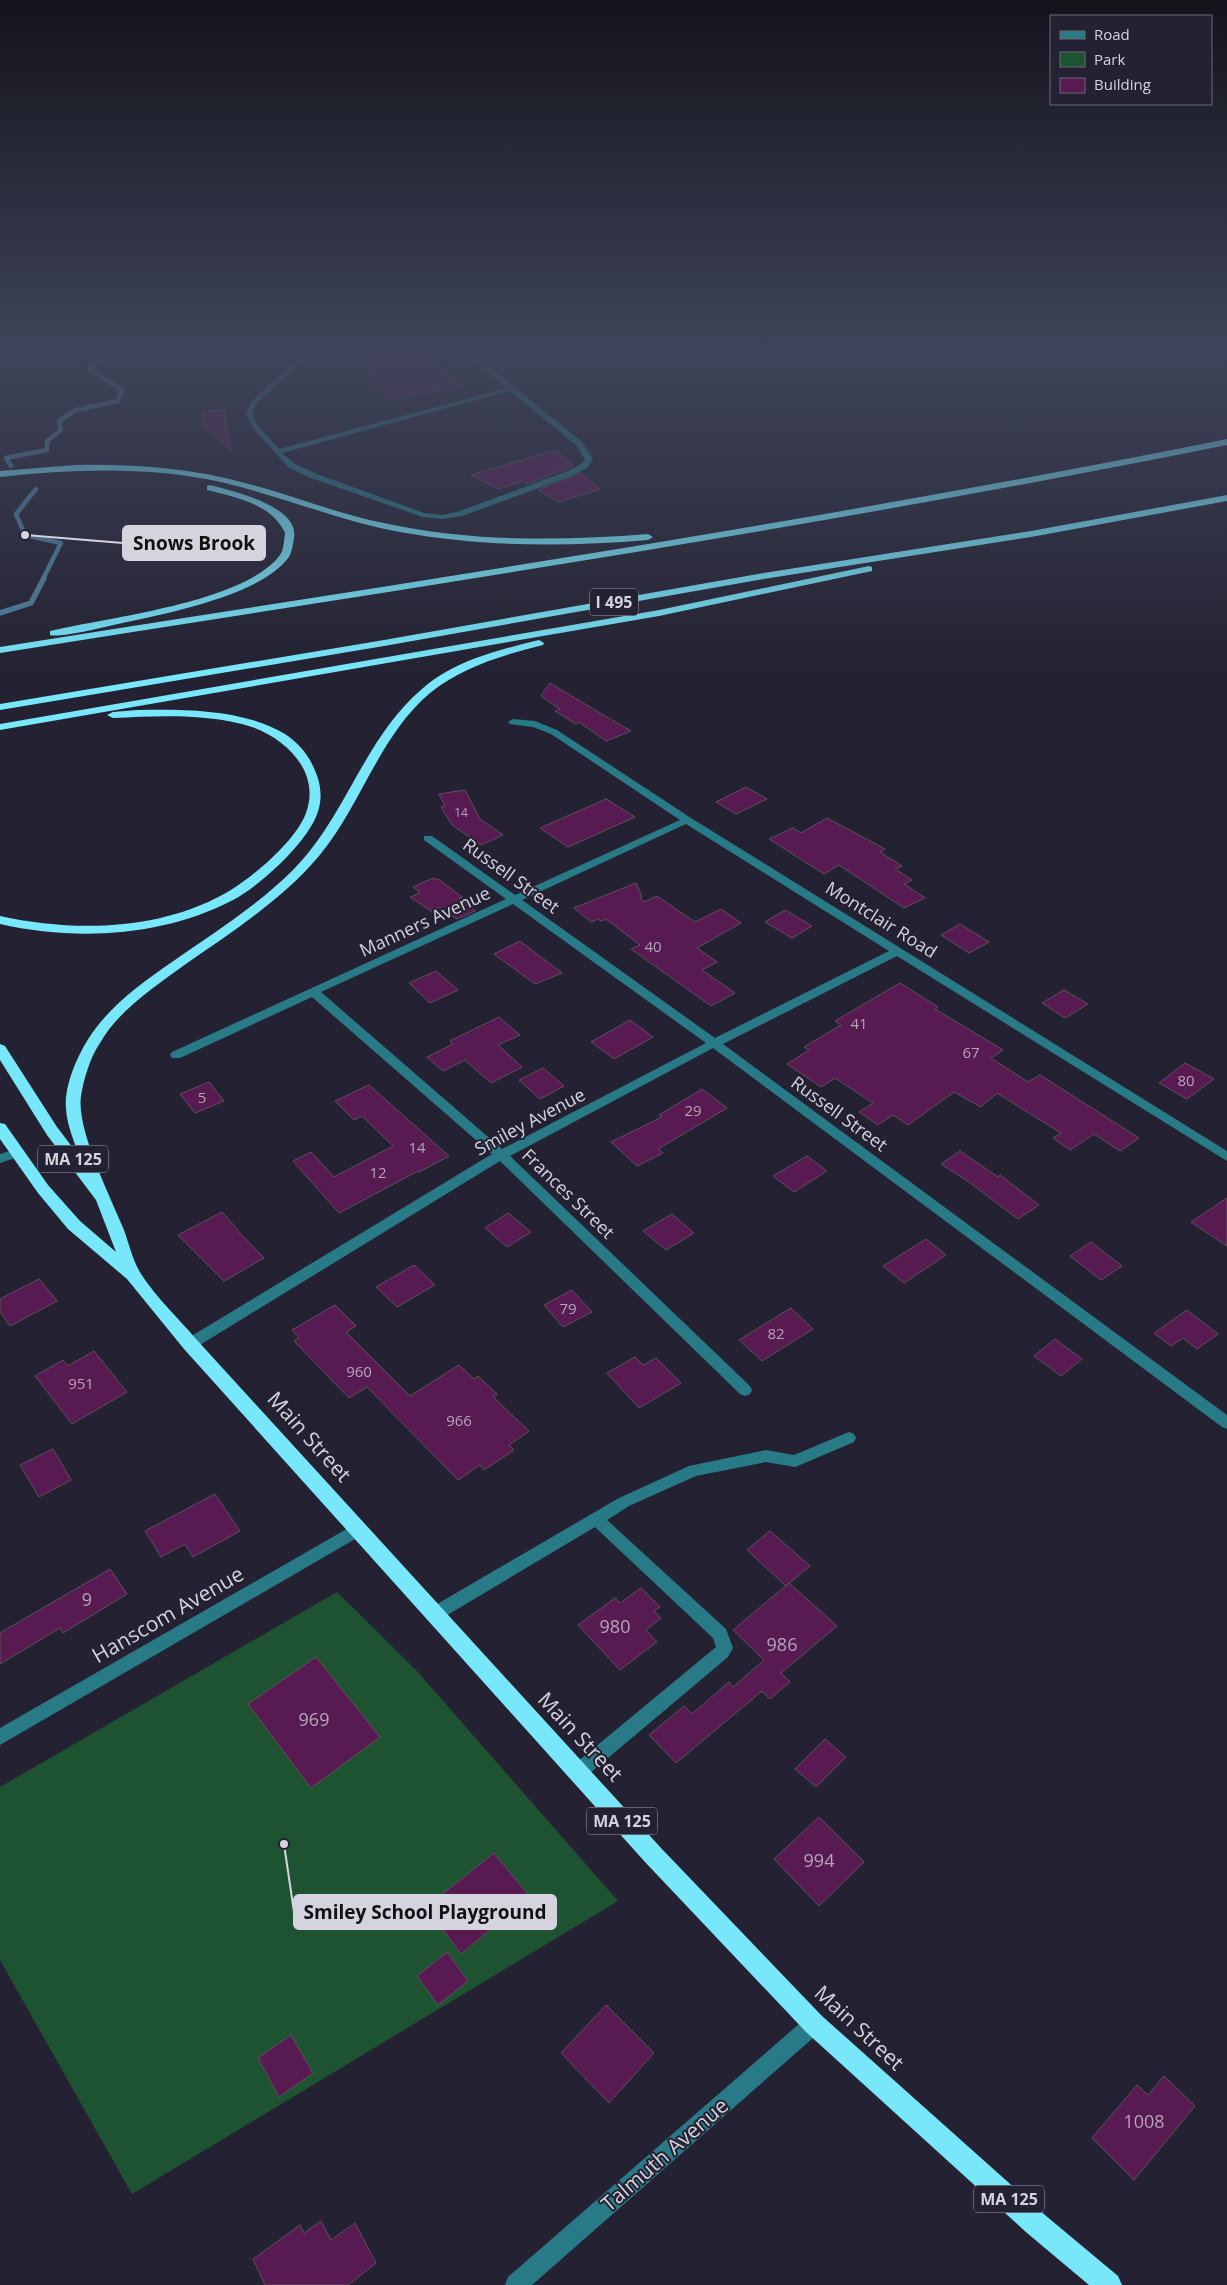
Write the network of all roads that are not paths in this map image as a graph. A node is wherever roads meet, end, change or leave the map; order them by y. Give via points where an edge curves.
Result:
1 (285, 459) edge
2 (589, 459) edge
3 (1145, 459) edge
4 (0, 474) edge
5 (0, 484) edge
6 (1227, 498) edge
7 (754, 530) junction
8 (1031, 534) junction
9 (659, 613) junction
10 (0, 644) edge
11 (0, 650) edge
12 (0, 707) edge
13 (513, 722) dead end
14 (0, 728) edge
15 (688, 820) junction
16 (428, 838) dead end
17 (514, 900) junction
18 (0, 920) edge
19 (898, 951) junction
20 (314, 992) junction
21 (714, 1043) junction
22 (0, 1049) edge
23 (176, 1055) dead end
24 (0, 1128) edge
25 (17, 1153) junction
26 (501, 1156) junction
27 (1227, 1157) edge
28 (0, 1159) edge
29 (103, 1198) junction
30 (133, 1275) junction
31 (190, 1344) junction
32 (745, 1390) dead end
33 (1227, 1423) edge
34 (849, 1438) dead end
35 (596, 1519) junction
36 (357, 1530) junction
37 (433, 1615) junction
38 (0, 1737) edge
39 (577, 1773) junction
40 (814, 2024) junction
41 (516, 2285) edge
42 (1109, 2285) edge

1 - 2 street via 292,466 314,476 418,514 435,517 466,512 578,469
3 - 7 highway
4 - 7 highway via 55,468 164,470 248,487 367,523 495,542 544,544
5 - 10 highway via 102,476 204,486 238,495 271,510 286,524 290,538 287,553 274,569 230,591 185,605
6 - 8 highway, I 495
7 - 11 highway
8 - 9 highway
8 - 12 highway, I 495 via 758,577
9 - 14 highway
9 - 29 highway via 503,652 448,676 427,690 394,726 332,830 298,872 124,1004 93,1043 75,1089 73,1108
13 - 15 street, Montclair Road via 535,724 554,732
14 - 18 highway via 181,712 227,719 262,728 294,744 308,762 316,789 310,818 290,846 254,881 214,904 155,924 83,931 19,926
15 - 17 street, Manners Avenue
15 - 19 street, Montclair Road
16 - 17 street, Russell Street
17 - 20 street, Manners Avenue
17 - 21 street, Russell Street
19 - 21 street, Smiley Avenue
19 - 27 street, Montclair Road
20 - 23 street, Manners Avenue
20 - 26 street, Frances Street
21 - 26 street, Smiley Avenue
21 - 33 street, Russell Street
22 - 29 highway, Main Street / MA 125 via 52,1131
24 - 25 highway, Main Street / MA 125
25 - 28 street
25 - 30 highway, Main Street / MA 125 via 74,1225
26 - 31 street, Smiley Avenue
26 - 32 street, Frances Street
29 - 30 highway, Main Street / MA 125
30 - 31 highway, Main Street / MA 125
31 - 36 highway, Main Street / MA 125
34 - 35 street via 795,1461 766,1456 694,1470 624,1502
35 - 37 street
35 - 39 street via 720,1634 725,1648
36 - 37 highway, Main Street / MA 125
36 - 38 street, Hanscom Avenue
37 - 39 highway, Main Street / MA 125
39 - 40 highway, Main Street / MA 125
40 - 41 street, Talmuth Avenue
40 - 42 highway, Main Street / MA 125 via 1036,2224

